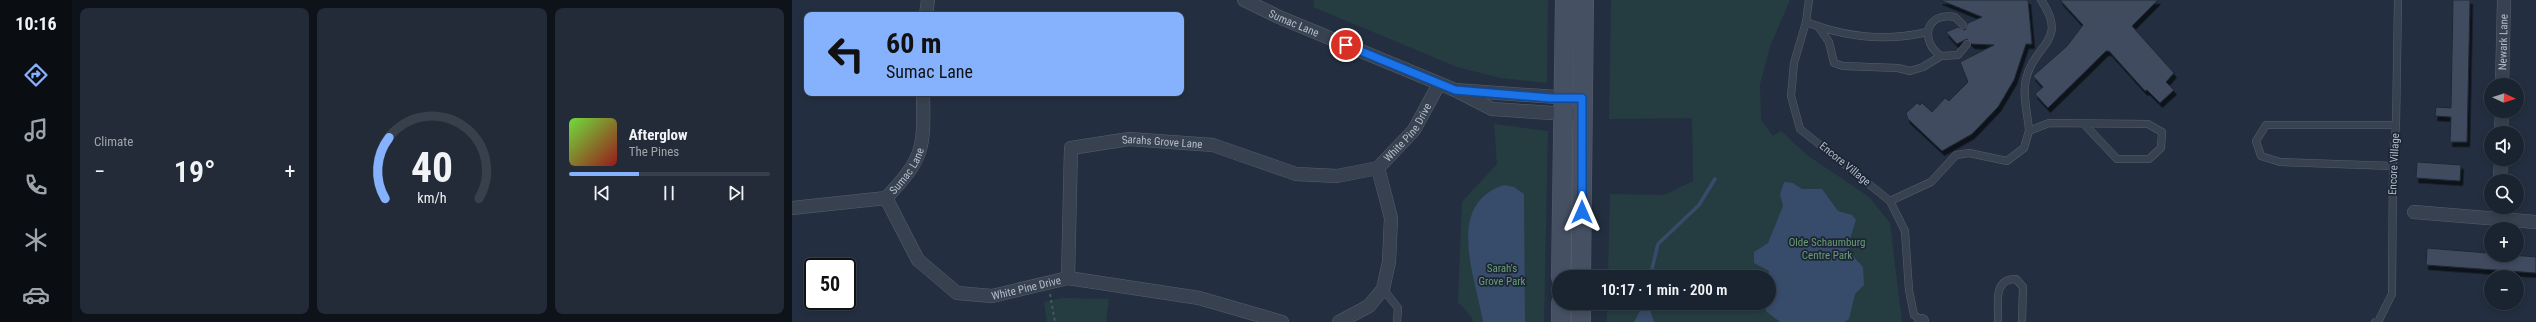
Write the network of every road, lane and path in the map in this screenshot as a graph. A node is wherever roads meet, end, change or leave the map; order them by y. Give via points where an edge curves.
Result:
1 (928, 0) edge
2 (1244, 0) edge
3 (1565, 0) edge
4 (1584, 0) edge
5 (1809, 0) edge
6 (2041, 0) edge
7 (2398, 0) edge
8 (2504, 0) edge
9 (926, 12) edge
10 (1806, 22) junction
11 (1963, 25) dead end
12 (1818, 26) junction
13 (1927, 32) junction
14 (1967, 44) dead end
15 (1941, 56) junction
16 (2502, 78) edge
17 (1439, 84) junction
18 (923, 96) edge
19 (1563, 106) junction
20 (1582, 106) junction
21 (2084, 124) junction
22 (2396, 125) junction
23 (2029, 131) junction
24 (2393, 166) junction
25 (1378, 168) junction
26 (886, 198) junction
27 (1890, 201) junction
28 (792, 208) edge
29 (2414, 212) dead end
30 (2484, 213) edge
31 (2504, 214) edge
32 (2536, 222) edge
33 (1561, 270) edge
34 (1581, 270) edge
35 (1068, 278) junction
36 (1048, 283) junction
37 (1383, 289) junction
38 (1561, 310) edge
39 (1581, 310) edge
40 (1347, 320) edge
41 (1054, 322) edge
42 (1282, 322) edge
43 (1398, 322) edge
44 (1561, 322) edge
45 (1581, 322) edge
46 (1923, 322) edge
47 (1998, 322) edge
48 (2022, 322) edge
49 (2375, 322) edge

1 - 9 street
2 - 17 street, Sumac Lane
3 - 19 main road
4 - 20 main road
5 - 10 lane, Encore Village
6 - 23 lane via 2052,19 2052,35 2036,56 2026,79
7 - 22 lane, Encore Village
8 - 16 street, Newark Lane
10 - 12 lane
10 - 27 lane, Encore Village via 1794,63 1790,96 1800,129
11 - 13 lane via 1956,16 1943,16 1932,22
12 - 13 lane via 1859,36 1909,36
12 - 15 lane via 1829,42 1834,63 1843,66 1898,68 1910,71 1923,67
13 - 15 lane via 1933,48
14 - 15 lane via 1958,55
17 - 19 street, Sumac Lane via 1455,90
17 - 25 street, White Pine Drive via 1414,130
18 - 26 street, Sumac Lane via 924,136 918,156 908,175
19 - 20 street, Sumac Lane
19 - 20 street, Sumac Lane
19 - 33 main road
20 - 34 main road
21 - 21 lane via 2148,124 2162,132 2161,148 2149,159 2118,159
21 - 23 lane via 2049,123
22 - 24 lane, Encore Village
22 - 24 lane via 2266,125 2256,141 2261,156 2280,162
23 - 27 lane via 2024,148 2007,161 1969,153 1956,155 1931,182
24 - 49 lane, Encore Village via 2392,294 2379,320
25 - 35 street, Sarahs Grove Lane via 1337,176 1296,174 1213,145 1137,140 1071,148
25 - 37 street, White Pine Drive via 1390,218 1389,262
26 - 28 street, Sumac Lane
26 - 36 street, White Pine Drive via 918,260 957,293 992,296
27 - 46 lane, Encore Village via 1905,231 1909,290 1914,315
29 - 30 street
31 - 32 street
35 - 36 street, White Pine Drive
35 - 42 street, White Pine Drive via 1199,298
36 - 41 path
37 - 40 street, White Pine Drive via 1369,306
37 - 43 lane via 1398,308
38 - 44 main road
39 - 45 main road
47 - 48 lane via 2000,287 2002,282 2012,279 2021,282 2023,288

